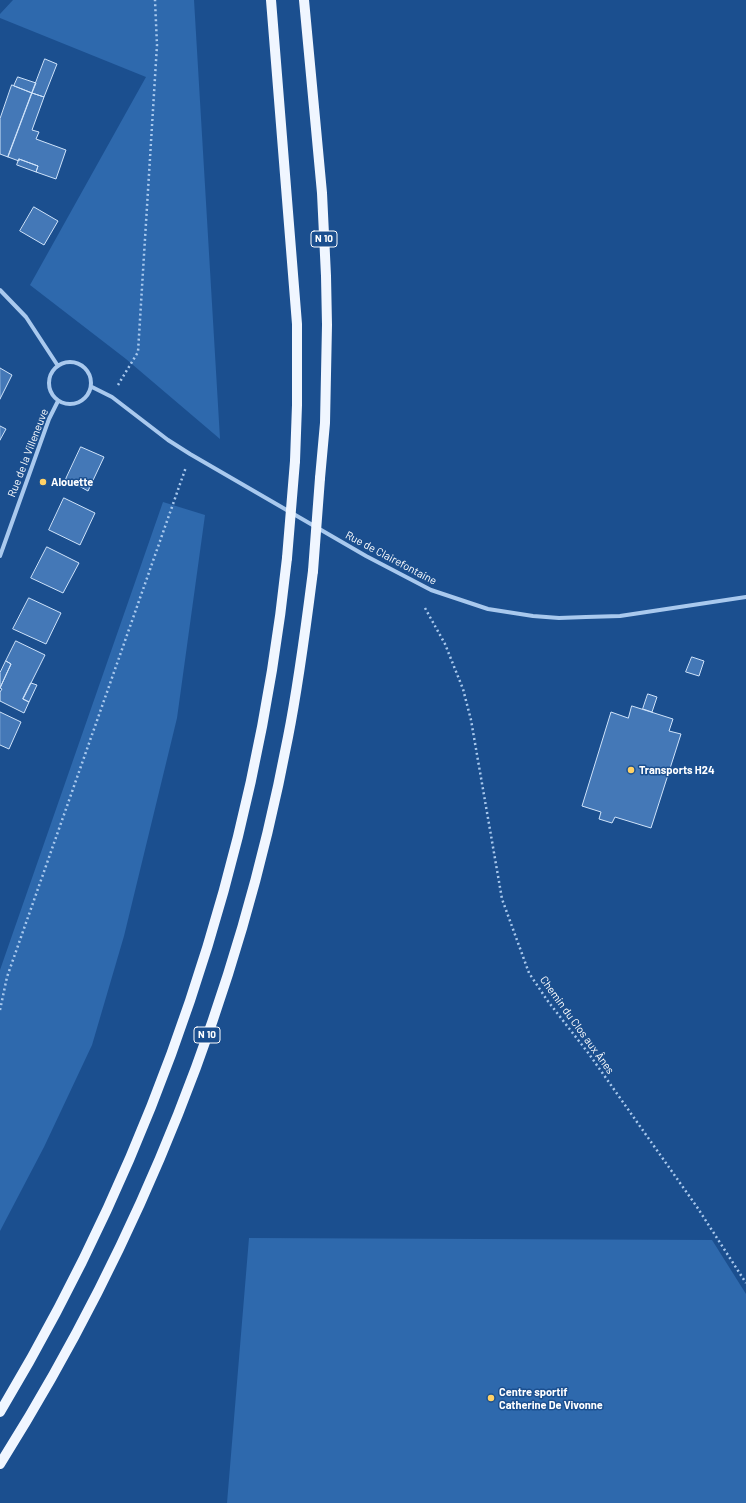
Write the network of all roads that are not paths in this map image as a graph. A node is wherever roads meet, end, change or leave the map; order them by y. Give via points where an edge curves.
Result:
1 (271, 0) edge
2 (304, 0) edge
3 (0, 290) edge
4 (58, 366) junction
5 (92, 386) junction
6 (58, 401) junction
7 (0, 556) edge
8 (746, 597) edge
9 (0, 1412) edge
10 (0, 1464) edge

1 - 9 main road, N 10, bridge via 297,324 297,405 287,558 276,648 251,782 201,971 146,1121 114,1196 51,1324
2 - 10 main road, N 10, bridge via 322,193 326,276 325,415 313,570 304,646 288,737 268,830 245,918 187,1092 114,1261 72,1342
3 - 4 street via 26,317
4 - 5 street via 64,363 79,363 89,373
4 - 6 street via 53,371 49,384 53,396
5 - 6 street via 89,394 79,403 72,405
5 - 8 street, Rue de Clairefontaine via 112,397 190,454 366,556 431,590 488,609 559,618 620,616
6 - 7 street, Rue de la Villeneuve via 49,419

